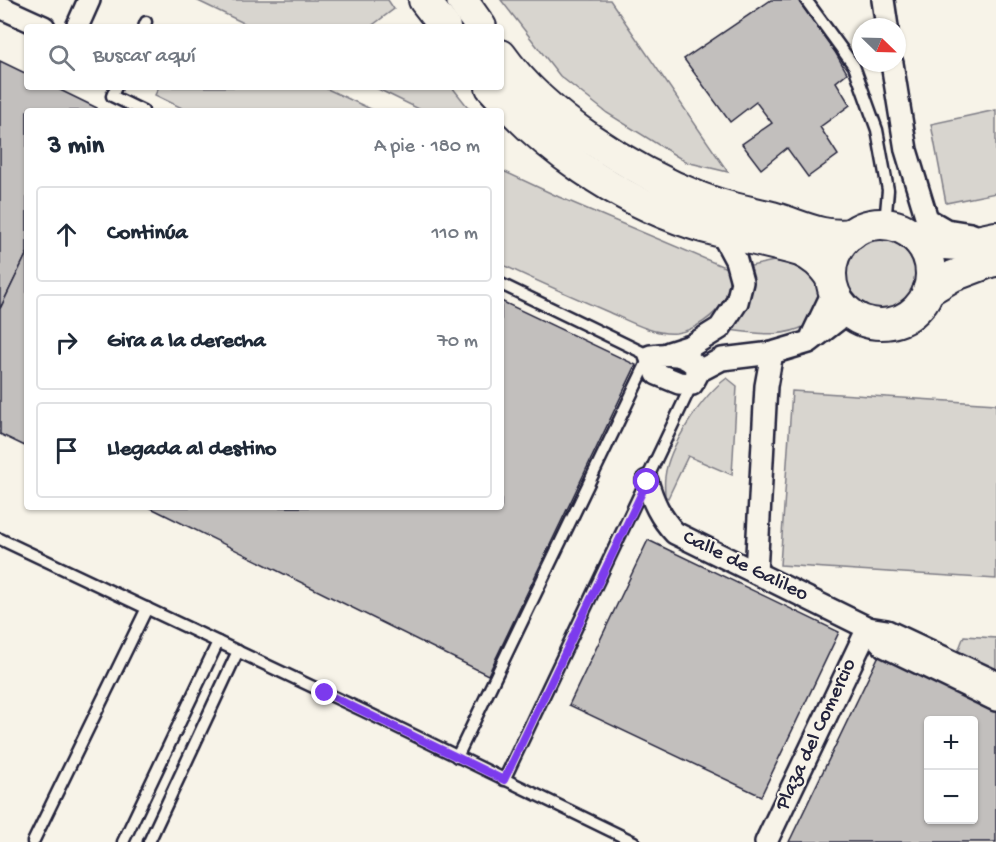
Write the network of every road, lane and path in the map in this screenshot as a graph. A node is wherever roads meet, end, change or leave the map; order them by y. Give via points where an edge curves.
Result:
1 (89, 0) edge
2 (424, 0) edge
3 (462, 0) edge
4 (806, 0) edge
5 (883, 0) edge
6 (0, 7) edge
7 (886, 18) edge
8 (37, 24) edge
9 (77, 24) edge
10 (443, 24) edge
11 (479, 24) edge
12 (504, 59) edge
13 (893, 72) edge
14 (115, 90) edge
15 (494, 90) edge
16 (137, 108) edge
17 (885, 224) junction
18 (721, 232) junction
19 (852, 234) junction
20 (920, 242) junction
21 (994, 245) edge
22 (504, 285) edge
23 (928, 291) junction
24 (838, 293) junction
25 (772, 353) junction
26 (660, 355) junction
27 (695, 378) junction
28 (647, 482) junction
29 (0, 539) edge
30 (756, 573) junction
31 (147, 608) junction
32 (868, 628) junction
33 (218, 642) junction
34 (238, 651) junction
35 (996, 682) edge
36 (996, 700) edge
37 (457, 756) junction
38 (504, 780) junction
39 (33, 842) edge
40 (123, 842) edge
41 (149, 842) edge
42 (634, 842) edge
43 (766, 842) edge

1 - 9 street
2 - 10 street
3 - 11 street
4 - 17 lane via 854,66 866,98 877,130 888,190
5 - 7 street
6 - 8 street
12 - 19 street via 549,107 614,155 654,177 701,198 819,234
13 - 21 street via 906,150 927,219 946,230
14 - 16 lane via 112,96
15 - 18 street via 548,142 602,181 642,205
17 - 19 street
17 - 20 street via 910,233
18 - 24 street via 811,256 823,265
18 - 26 street via 742,282 737,302 720,328 692,346
19 - 24 street via 833,261
20 - 21 street
20 - 23 street via 930,266
21 - 23 street via 990,262 952,276
22 - 26 lane
23 - 24 street via 908,316 893,323 877,324 862,320
24 - 25 street via 809,342
25 - 27 street via 722,359
25 - 30 street via 766,386
26 - 27 street via 694,362
26 - 37 lane
27 - 28 lane
28 - 30 street, Calle de Galileo via 655,507 675,533
28 - 38 lane
29 - 31 lane
30 - 32 street, Calle de Galileo
31 - 33 lane
31 - 39 lane
32 - 35 street, Calle de Galileo via 887,632
32 - 36 street, Calle de Galileo via 884,646
32 - 43 street, Plaza del Comercio
33 - 34 lane
33 - 40 lane
34 - 37 lane
34 - 41 lane
37 - 38 lane
38 - 42 lane

